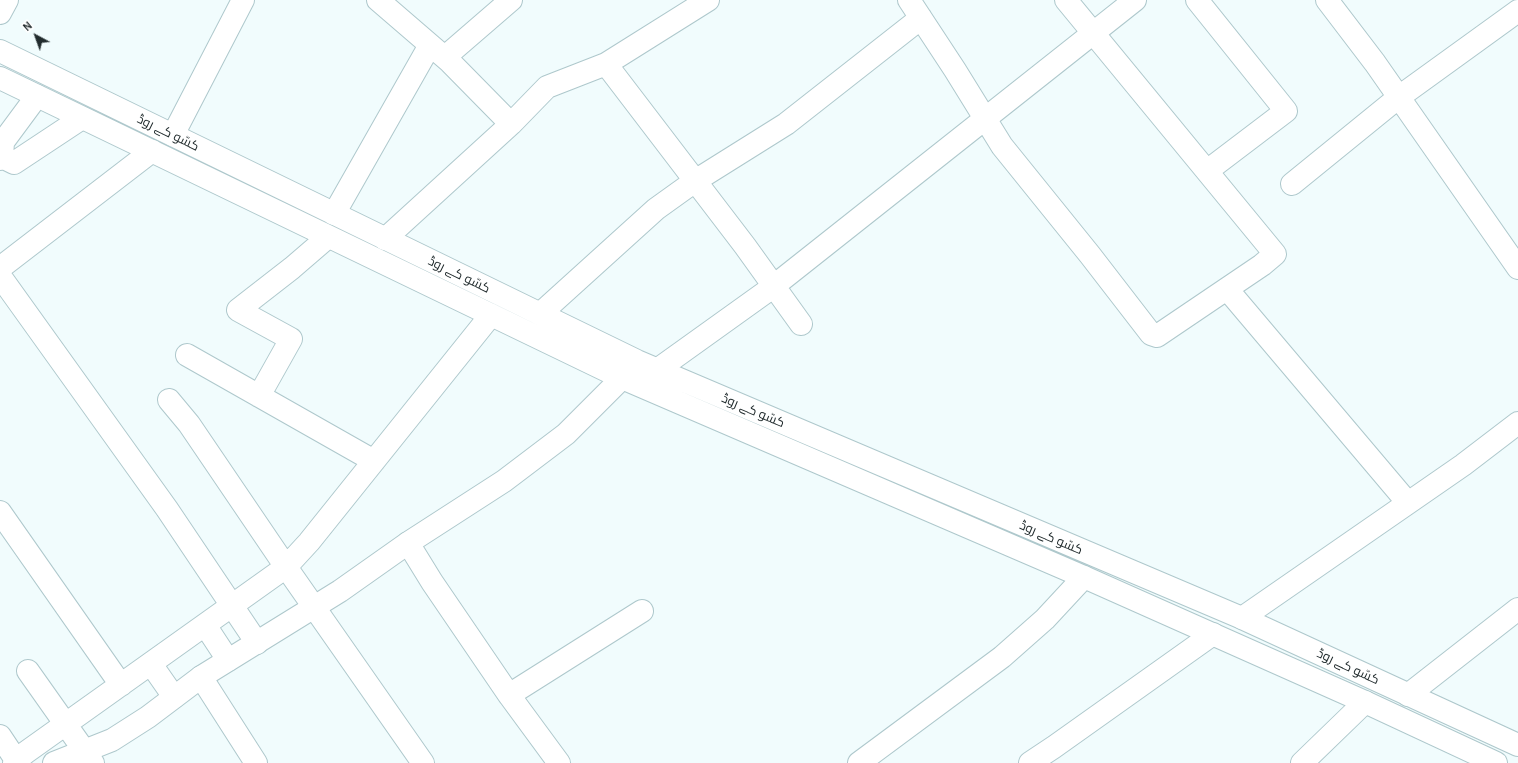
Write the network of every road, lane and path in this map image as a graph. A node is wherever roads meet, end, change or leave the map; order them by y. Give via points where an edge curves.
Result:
1 (7, 0) edge
2 (243, 0) edge
3 (378, 0) edge
4 (511, 0) edge
5 (708, 0) edge
6 (909, 0) edge
7 (1066, 0) edge
8 (1135, 0) edge
9 (1197, 0) edge
10 (1327, 0) edge
11 (1518, 11) edge
12 (0, 12) edge
13 (921, 18) junction
14 (1094, 34) junction
15 (0, 51) edge
16 (437, 51) junction
17 (606, 64) junction
18 (0, 78) edge
19 (37, 96) junction
20 (1400, 97) junction
21 (82, 118) junction
22 (985, 118) junction
23 (511, 124) junction
24 (173, 135) junction
25 (152, 151) junction
26 (1, 158) edge
27 (1207, 171) junction
28 (695, 181) junction
29 (1292, 184) dead end
30 (334, 214) junction
31 (328, 237) junction
32 (385, 239) junction
33 (0, 268) edge
34 (1518, 268) edge
35 (0, 276) edge
36 (774, 286) junction
37 (1227, 289) junction
38 (540, 314) junction
39 (491, 315) junction
40 (801, 324) dead end
41 (187, 355) dead end
42 (657, 370) junction
43 (622, 378) junction
44 (259, 396) junction
45 (169, 400) dead end
46 (1518, 423) edge
47 (374, 462) junction
48 (1408, 504) junction
49 (0, 512) edge
50 (408, 543) junction
51 (286, 567) junction
52 (1084, 577) junction
53 (232, 606) junction
54 (314, 607) junction
55 (1518, 609) edge
56 (642, 611) dead end
57 (1242, 618) junction
58 (205, 625) junction
59 (1213, 634) junction
60 (257, 642) junction
61 (228, 660) junction
62 (151, 664) junction
63 (28, 671) dead end
64 (201, 677) junction
65 (121, 685) junction
66 (1408, 694) junction
67 (509, 695) junction
68 (174, 697) junction
69 (1365, 702) junction
70 (66, 724) junction
71 (0, 736) edge
72 (1518, 745) edge
73 (1059, 755) edge
74 (89, 757) edge
75 (16, 762) edge
76 (54, 763) edge
77 (256, 763) edge
78 (423, 763) edge
79 (559, 763) edge
80 (859, 763) edge
81 (1030, 763) edge
82 (1302, 763) edge
83 (1494, 763) edge

1 - 12 street
2 - 24 street
3 - 16 street
4 - 16 street
5 - 17 street
6 - 13 street
7 - 14 street
8 - 14 street
9 - 27 street via 1286,111
10 - 20 street
11 - 20 street
13 - 22 street
13 - 28 street via 786,124
14 - 22 street
14 - 27 street
15 - 24 street, کسّو کے روڈ
16 - 23 street
16 - 30 street
17 - 23 street via 547,87
17 - 28 street
18 - 19 street, کسّو کے روڈ
19 - 21 street, کسّو کے روڈ
19 - 26 street via 3,142
20 - 29 street
20 - 34 street
21 - 25 street, کسّو کے روڈ
21 - 26 street via 14,163
22 - 36 street
22 - 37 street via 1002,146 1151,334 1157,336
23 - 32 street
24 - 30 street, کسّو کے روڈ
25 - 31 street, کسّو کے روڈ
25 - 33 street
27 - 37 street via 1275,254
28 - 36 street
28 - 38 street via 656,209
30 - 32 street, کسّو کے روڈ
31 - 39 street, کسّو کے روڈ
31 - 44 street via 238,310 291,339
32 - 38 street, کسّو کے روڈ
35 - 53 street via 167,509
36 - 40 street
36 - 42 street
37 - 48 street
38 - 42 street, کسّو کے روڈ
39 - 43 street, کسّو کے روڈ
39 - 47 street
41 - 44 street
42 - 57 street, کسّو کے روڈ
43 - 50 street via 566,434 504,481
43 - 52 street, کسّو کے روڈ
44 - 47 street
45 - 51 street via 189,424
46 - 48 street
47 - 51 street
48 - 57 street
49 - 65 street
50 - 54 street
50 - 67 street
51 - 53 street
51 - 54 street
52 - 59 street, کسّو کے روڈ
52 - 80 street via 1045,619 1002,657
53 - 58 street
53 - 60 street
54 - 60 street
54 - 78 street
55 - 66 street
56 - 67 street
57 - 66 street, کسّو کے روڈ
58 - 61 street
58 - 62 street
59 - 69 street, کسّو کے روڈ
59 - 73 street
60 - 61 street
61 - 64 street
62 - 65 street
62 - 68 street
63 - 70 street
64 - 68 street
64 - 77 street
65 - 70 street
66 - 72 street, کسّو کے روڈ
67 - 79 street
68 - 74 street
69 - 82 street
69 - 83 street, کسّو کے روڈ
70 - 74 street
70 - 75 street
71 - 75 street
73 - 81 street
74 - 76 street

